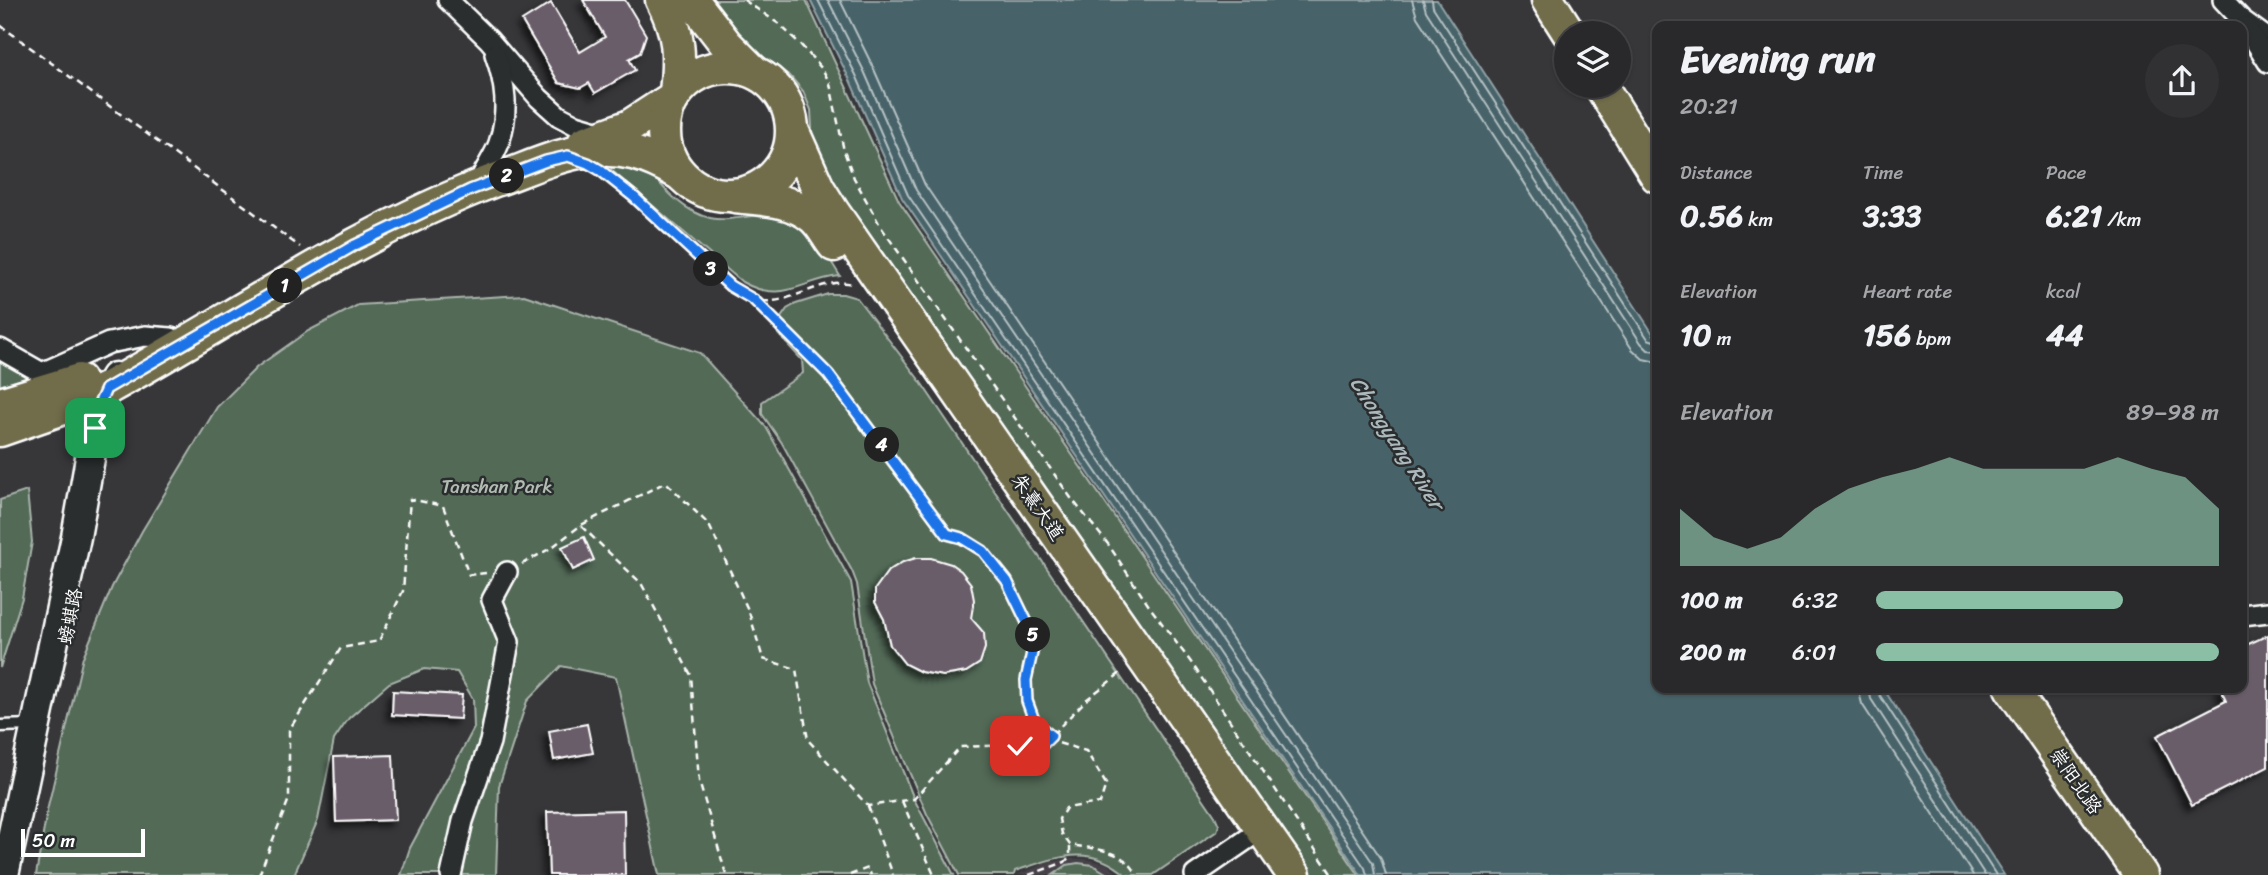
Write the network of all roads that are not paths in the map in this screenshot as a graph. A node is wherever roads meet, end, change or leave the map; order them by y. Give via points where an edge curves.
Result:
1 (448, 0) edge
2 (662, 0) edge
3 (692, 0) edge
4 (1548, 0) edge
5 (1571, 0) edge
6 (2223, 0) edge
7 (2242, 20) edge
8 (1561, 21) edge
9 (1584, 21) edge
10 (2247, 24) edge
11 (2247, 28) edge
12 (2268, 39) edge
13 (489, 40) junction
14 (2268, 62) edge
15 (754, 72) junction
16 (674, 95) junction
17 (1608, 98) edge
18 (1630, 98) edge
19 (793, 132) junction
20 (609, 135) junction
21 (1652, 135) edge
22 (544, 158) junction
23 (1652, 168) edge
24 (677, 172) junction
25 (481, 178) junction
26 (735, 196) junction
27 (0, 349) edge
28 (156, 351) junction
29 (42, 403) junction
30 (0, 404) edge
31 (96, 420) junction
32 (0, 430) edge
33 (507, 572) road end
34 (2268, 612) edge
35 (2247, 614) edge
36 (1996, 693) edge
37 (2018, 695) edge
38 (37, 725) junction
39 (0, 726) edge
40 (1254, 835) junction
41 (1200, 874) edge
42 (4, 875) edge
43 (17, 875) edge
44 (451, 875) edge
45 (1269, 875) edge
46 (1294, 875) edge
47 (2118, 875) edge
48 (2141, 875) edge

1 - 13 street
2 - 16 main road via 678,39
3 - 15 main road
4 - 8 main road
5 - 9 main road
6 - 7 street
10 - 12 street
11 - 14 street
13 - 20 street via 559,116
13 - 25 street via 503,75 506,103 499,144
15 - 16 main road via 733,67 711,69 692,78
15 - 19 main road via 782,96 791,113
16 - 20 main road
16 - 24 main road via 666,112 664,136
17 - 23 main road
18 - 21 main road
19 - 26 main road via 782,167 753,191
19 - 40 main road, 朱熹大道 via 833,212
20 - 22 main road
22 - 24 main road via 625,150 653,158
22 - 25 main road, 螃蜞路
22 - 28 main road via 355,245
24 - 26 main road via 703,191
25 - 28 main road, 螃蜞路 via 314,257
26 - 40 main road, 朱熹大道 via 789,204 816,220 1129,666
27 - 28 street via 42,373 109,343 145,336
28 - 29 main road via 97,373
28 - 31 main road
28 - 31 main road, 螃蜞路
29 - 30 main road
29 - 31 main road
29 - 31 main road via 78,421 86,433
29 - 32 main road
31 - 38 main road
31 - 43 main road, 螃蜞路 via 49,721
33 - 44 street via 492,600 509,642 490,742 463,821
34 - 35 street
36 - 47 main road, 崇阳北路
37 - 48 main road, 崇阳北路
38 - 39 lane
38 - 42 main road
40 - 41 street
40 - 45 main road, 朱熹大道
40 - 46 main road, 朱熹大道

